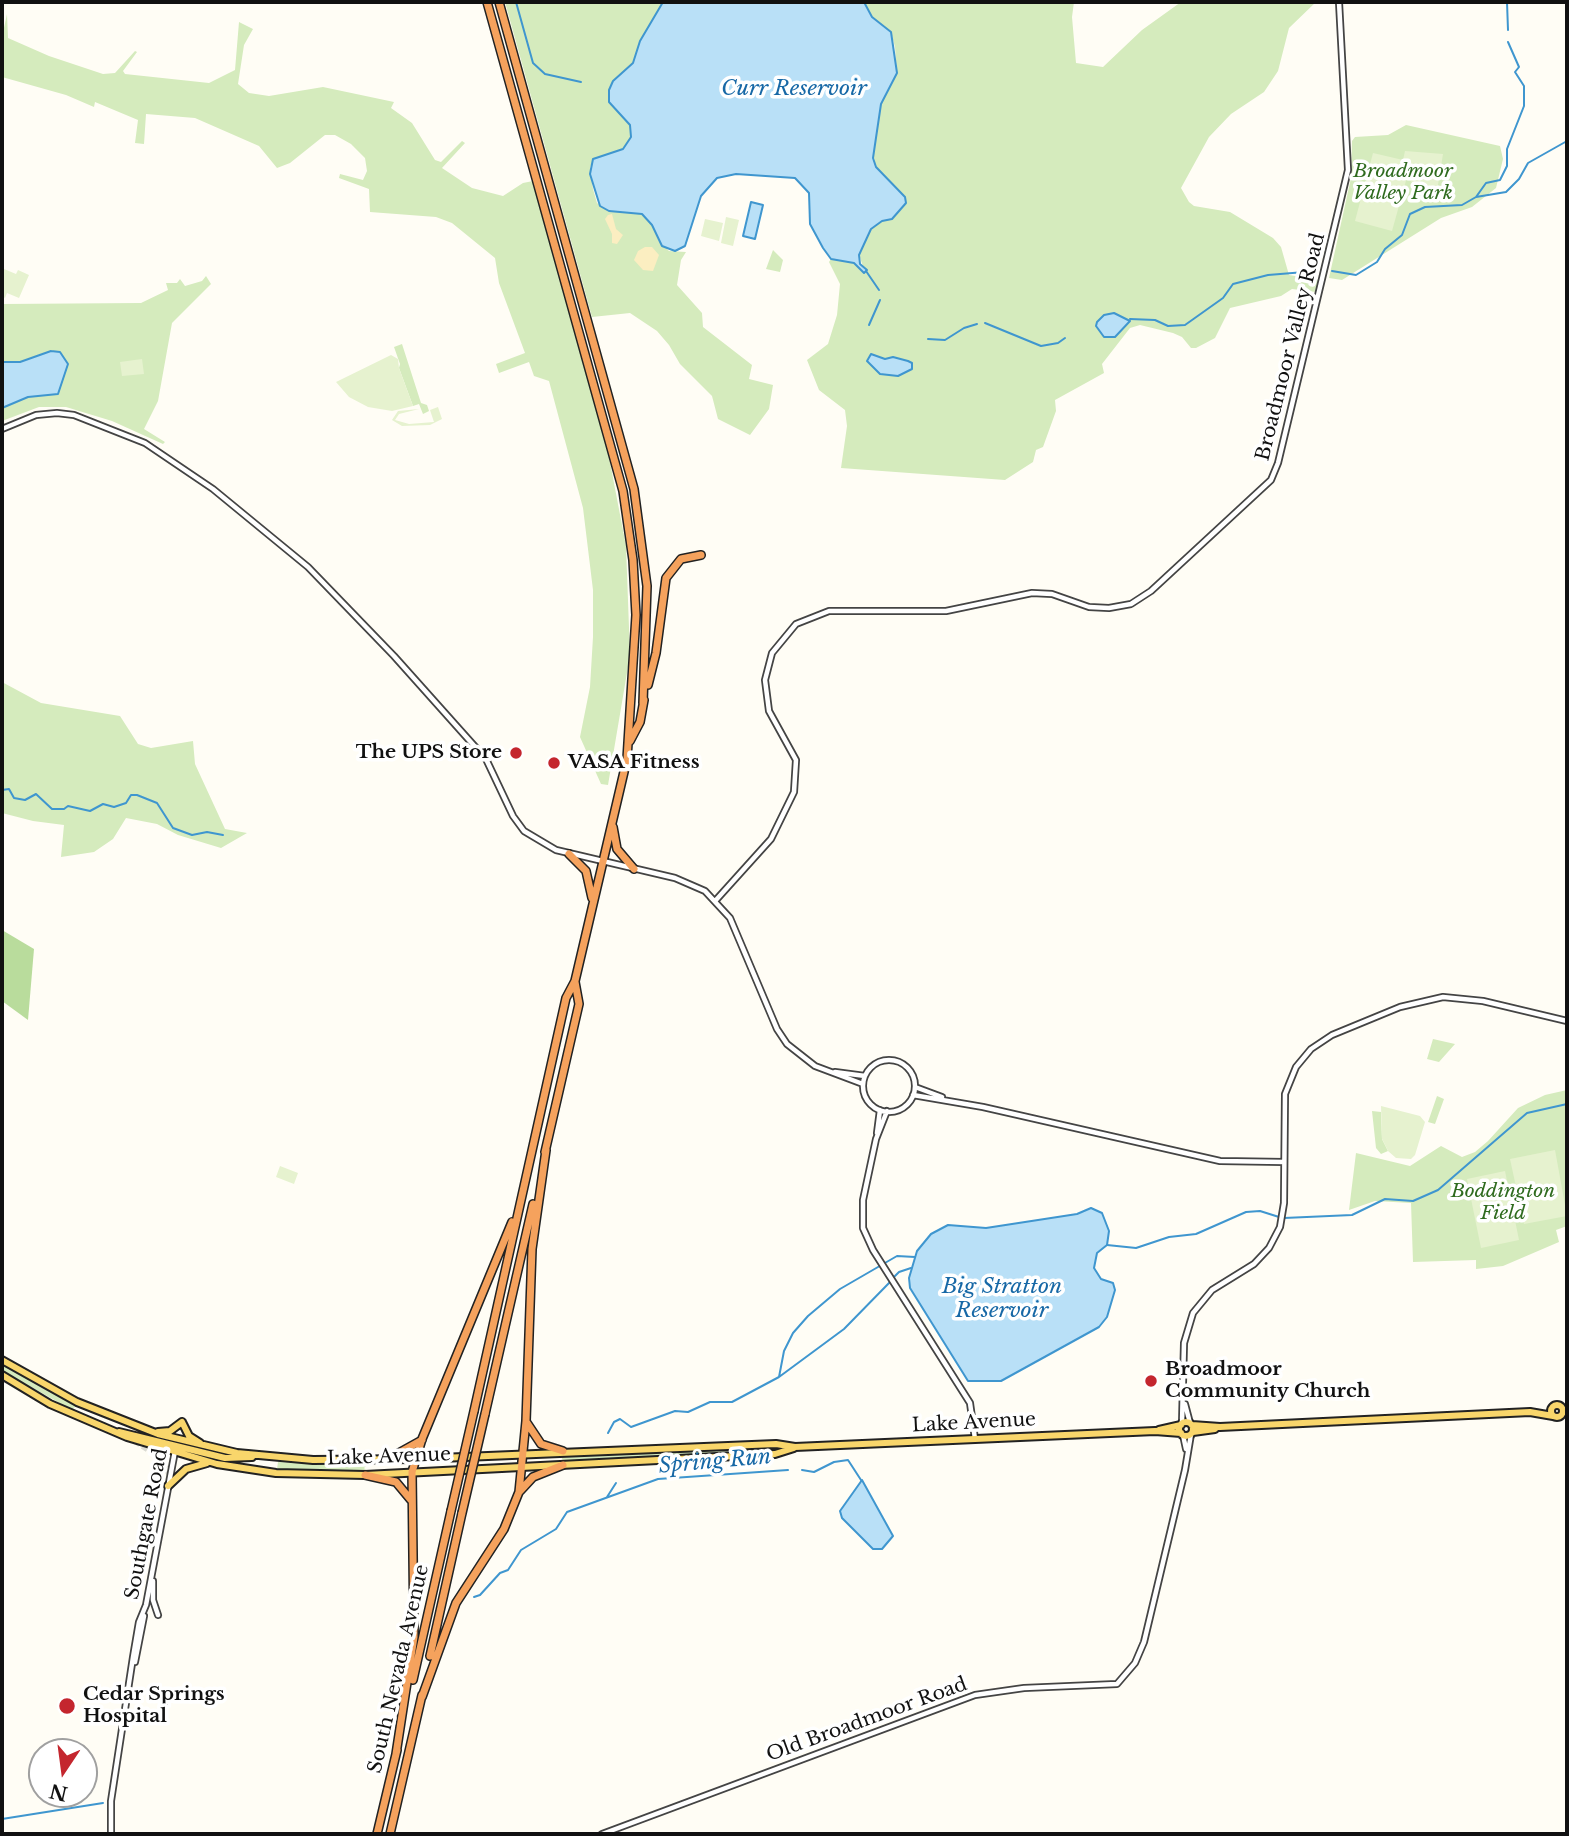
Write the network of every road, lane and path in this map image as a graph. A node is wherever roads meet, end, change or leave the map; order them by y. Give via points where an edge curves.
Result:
1 (488, 2) edge
2 (499, 2) edge
3 (1339, 2) edge
4 (2, 429) edge
5 (701, 555) dead end
6 (643, 703) junction
7 (629, 741) junction
8 (612, 822) junction
9 (569, 854) junction
10 (602, 862) junction
11 (634, 869) junction
12 (716, 900) junction
13 (593, 901) junction
14 (575, 981) junction
15 (1567, 1021) edge
16 (831, 1072) junction
17 (866, 1076) junction
18 (863, 1084) junction
19 (915, 1087) junction
20 (913, 1095) junction
21 (946, 1099) junction
22 (880, 1110) junction
23 (887, 1111) junction
24 (876, 1139) junction
25 (546, 1150) junction
26 (1284, 1162) junction
27 (525, 1181) junction
28 (2, 1360) edge
29 (2, 1376) edge
30 (1184, 1401) junction
31 (1552, 1407) junction
32 (1565, 1410) edge
33 (1530, 1412) junction
34 (1553, 1416) junction
35 (526, 1421) junction
36 (1181, 1424) junction
37 (1188, 1430) junction
38 (1155, 1431) junction
39 (153, 1432) junction
40 (975, 1438) junction
41 (422, 1439) junction
42 (176, 1446) junction
43 (208, 1447) junction
44 (795, 1447) junction
45 (563, 1451) junction
46 (524, 1454) junction
47 (265, 1456) junction
48 (416, 1459) junction
49 (386, 1460) junction
50 (213, 1463) junction
51 (563, 1465) junction
52 (522, 1466) junction
53 (412, 1472) junction
54 (365, 1475) junction
55 (167, 1486) junction
56 (519, 1492) junction
57 (412, 1501) junction
58 (153, 1569) junction
59 (158, 1615) dead end
60 (422, 1697) junction
61 (396, 1754) junction
62 (111, 1834) edge
63 (377, 1834) edge
64 (390, 1834) edge
65 (602, 1834) edge

1 - 7 highway via 623,491 636,606
2 - 6 highway via 634,489 647,586
3 - 12 street, Broadmoor Valley Road via 1349,170 1271,480 1254,500 1131,604 1089,607 1052,594 1032,593 947,611 829,611 796,624 772,653 765,680 769,712 796,760 794,792 771,839
4 - 9 street via 43,413 74,415 145,443 213,489 308,567 394,656 489,763 524,831
5 - 6 highway via 681,559 666,578 656,653
6 - 7 highway via 640,722
7 - 8 highway
8 - 10 highway
8 - 11 highway via 617,849
9 - 10 street
9 - 13 highway via 586,871
10 - 11 street
10 - 13 highway
11 - 12 street via 687,882
12 - 16 street via 734,927 782,1037 800,1057
13 - 14 highway
14 - 25 highway via 579,1004
14 - 27 highway via 565,998
15 - 26 street, Old Broadmoor Road via 1483,1001 1443,997 1332,1035 1296,1067 1285,1094
16 - 17 street
16 - 18 street
17 - 18 street
17 - 19 street via 875,1064 895,1060 910,1070
18 - 22 street via 868,1100
19 - 20 street
19 - 21 street
20 - 21 street
20 - 23 street via 901,1109
21 - 26 street via 1220,1161
22 - 23 street
22 - 24 street
23 - 24 street
24 - 40 street via 861,1214 865,1235 970,1404
25 - 35 highway via 532,1249
25 - 60 highway, South Nevada Avenue, bridge
26 - 30 street, Old Broadmoor Road via 1284,1210 1269,1248 1254,1264 1212,1290 1194,1313 1184,1343
27 - 41 highway via 504,1246
27 - 61 highway, South Nevada Avenue, bridge
28 - 39 main road, Lake Avenue via 77,1402
29 - 42 main road, Lake Avenue via 111,1431
30 - 36 street, Old Broadmoor Road
30 - 37 street, Old Broadmoor Road
31 - 32 main road, Lake Avenue
31 - 33 main road, Lake Avenue
31 - 34 main road
32 - 34 main road
33 - 34 main road, Lake Avenue
33 - 37 main road, Lake Avenue
35 - 45 highway via 541,1444
35 - 46 highway
36 - 37 main road, Lake Avenue
36 - 38 main road, Lake Avenue
37 - 38 main road, Lake Avenue
37 - 65 street, Old Broadmoor Road via 1187,1453 1144,1642 1136,1663 1116,1684 975,1695
38 - 40 main road, Lake Avenue
39 - 42 main road, Lake Avenue
39 - 43 main road via 170,1430 182,1422 189,1436
40 - 44 main road, Lake Avenue
41 - 48 highway
41 - 49 highway
42 - 43 main road, Lake Avenue
42 - 47 main road via 225,1458
42 - 50 main road, Lake Avenue
42 - 55 street, Southgate Road
43 - 47 main road, Lake Avenue
44 - 45 main road, Lake Avenue
44 - 51 main road, Lake Avenue via 775,1454
45 - 46 main road, Lake Avenue
46 - 48 main road, Lake Avenue
46 - 52 highway
47 - 49 main road, Lake Avenue
48 - 49 main road, Lake Avenue
48 - 53 highway
50 - 54 main road, Lake Avenue via 276,1473
50 - 55 main road via 186,1469
51 - 52 main road, Lake Avenue
51 - 56 highway via 534,1477
52 - 53 main road, Lake Avenue
52 - 56 highway
53 - 54 main road, Lake Avenue
53 - 57 highway
54 - 57 highway via 396,1482
55 - 58 street, Southgate Road
56 - 60 highway via 504,1529 456,1602
57 - 61 highway via 414,1637
58 - 59 street
58 - 62 street, Southgate Road via 111,1801
60 - 64 highway, South Nevada Avenue
61 - 63 highway, South Nevada Avenue

